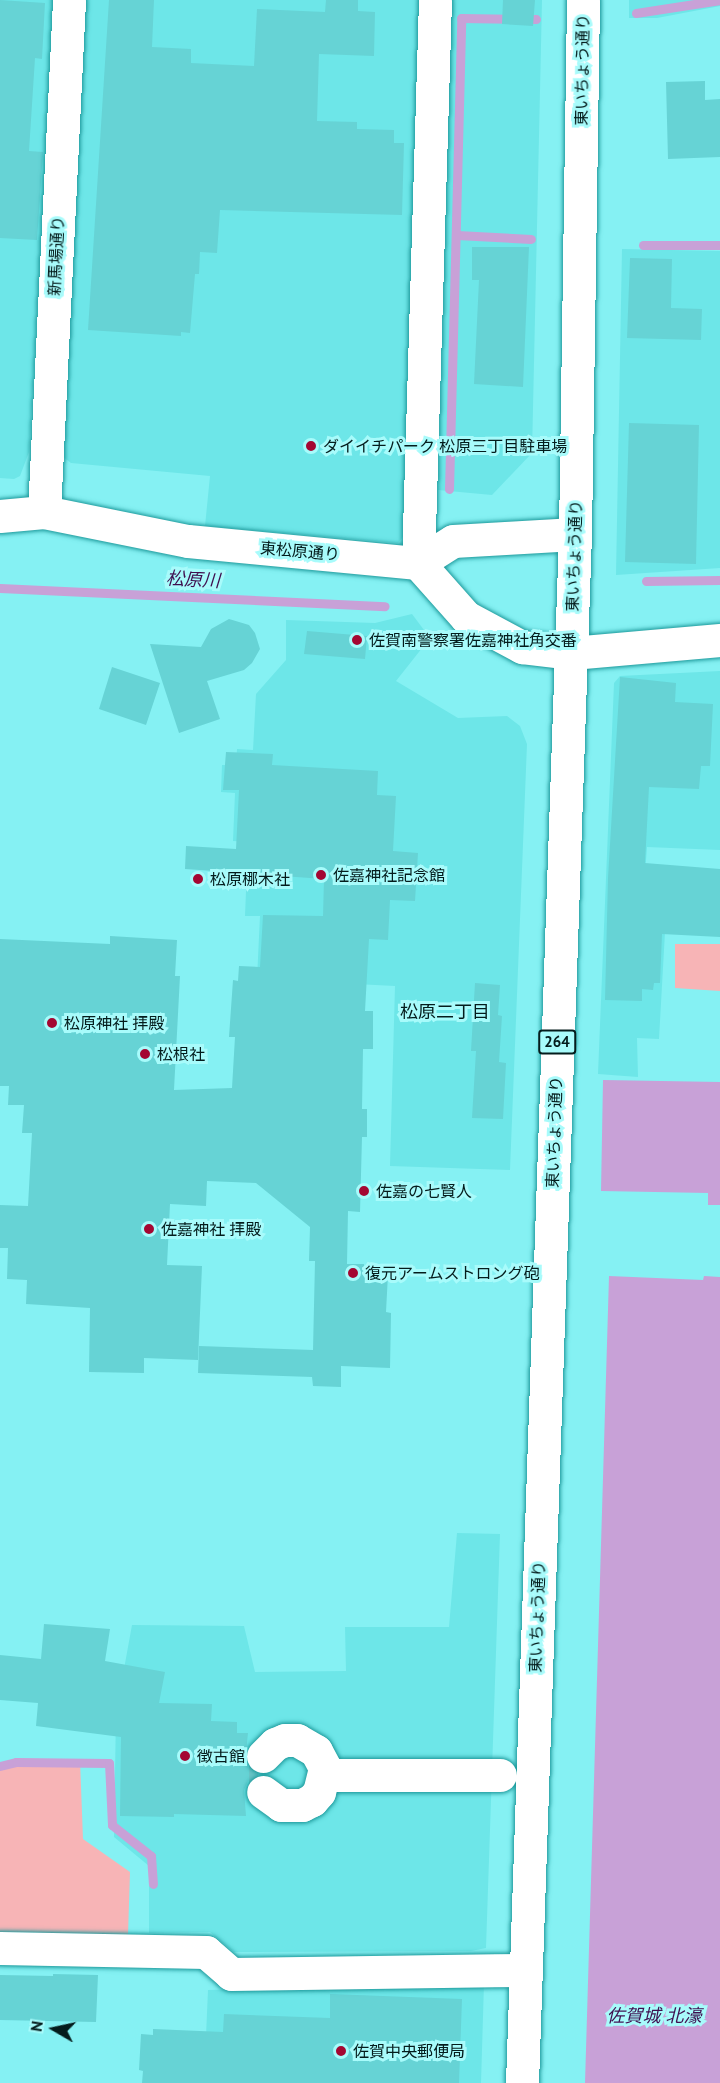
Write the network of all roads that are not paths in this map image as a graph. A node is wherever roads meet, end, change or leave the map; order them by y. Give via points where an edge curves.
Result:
1 (69, 0) edge
2 (435, 0) edge
3 (583, 0) edge
4 (44, 512) junction
5 (0, 516) edge
6 (575, 534) junction
7 (418, 562) junction
8 (720, 640) edge
9 (571, 653) junction
10 (263, 1756) tunnel mouth
11 (325, 1775) junction
12 (500, 1775) dead end
13 (263, 1792) tunnel mouth
14 (0, 1948) edge
15 (525, 1970) junction
16 (522, 2083) edge

1 - 4 main road, 新馬場通り
2 - 7 main road
3 - 6 main road, 東いちょう通り / 264
4 - 5 main road, 東松原通り
4 - 7 main road, 東松原通り via 188,541
6 - 7 main road via 453,541
6 - 9 main road, 東いちょう通り / 264
7 - 9 main road via 466,617 522,647
8 - 9 main road
9 - 15 main road, 東いちょう通り / 264
10 - 11 main road via 274,1744 297,1740 316,1751
11 - 12 main road
11 - 13 main road via 319,1792 302,1805 281,1805
14 - 15 main road via 206,1952 231,1974
15 - 16 main road, 東いちょう通り / 264

